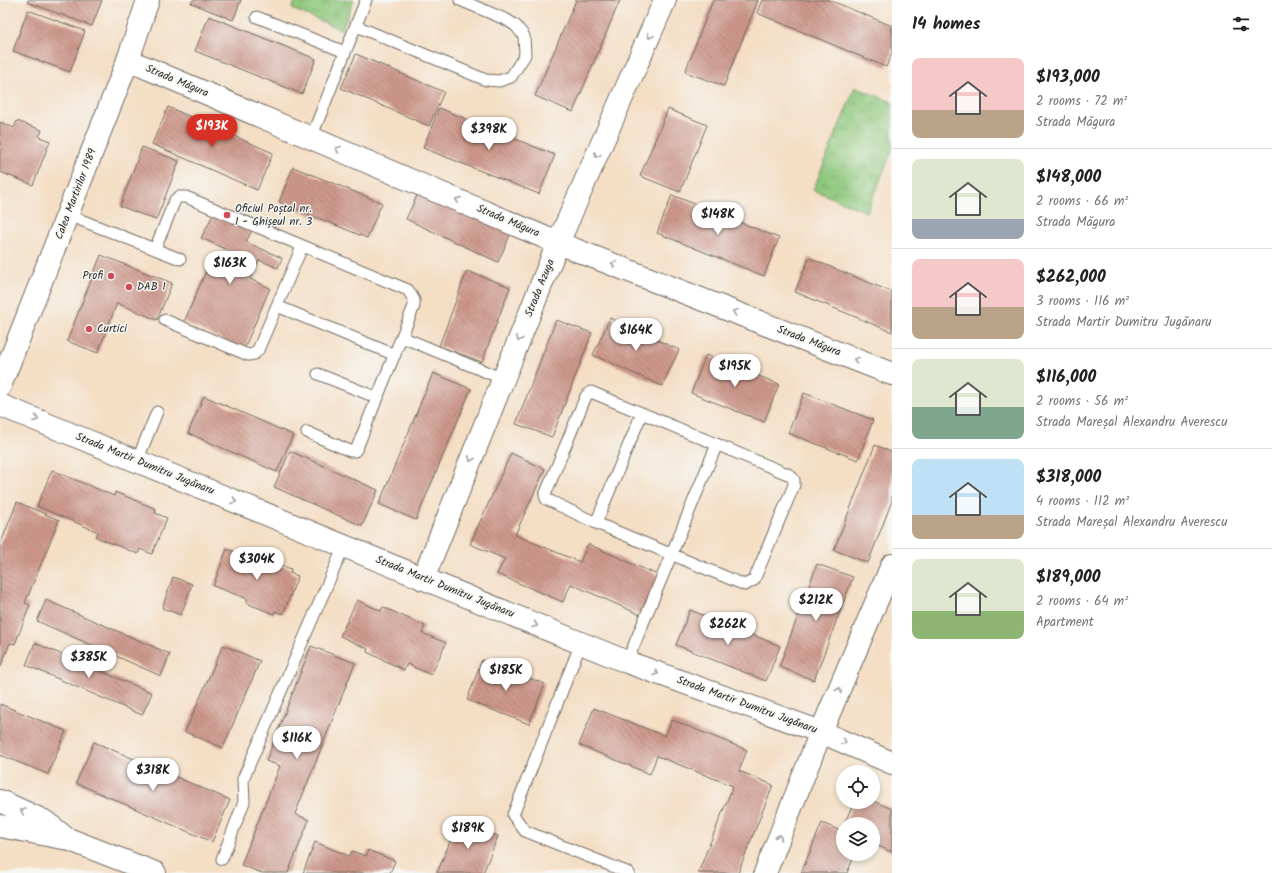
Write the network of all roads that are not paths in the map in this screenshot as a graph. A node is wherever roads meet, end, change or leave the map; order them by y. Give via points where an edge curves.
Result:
1 (148, 0) edge
2 (366, 0) edge
3 (460, 0) edge
4 (665, 0) edge
5 (257, 17) dead end
6 (356, 26) junction
7 (345, 52) junction
8 (128, 60) junction
9 (311, 138) junction
10 (68, 214) junction
11 (558, 242) junction
12 (302, 247) junction
13 (155, 249) junction
14 (180, 259) dead end
15 (277, 306) junction
16 (165, 320) dead end
17 (402, 336) junction
18 (395, 355) junction
19 (318, 374) dead end
20 (892, 374) edge
21 (503, 379) junction
22 (0, 386) edge
23 (378, 398) junction
24 (0, 405) edge
25 (157, 412) dead end
26 (642, 413) junction
27 (307, 432) dead end
28 (717, 444) junction
29 (137, 461) junction
30 (596, 523) junction
31 (344, 546) junction
32 (672, 554) junction
33 (892, 565) edge
34 (422, 579) junction
35 (581, 643) junction
36 (627, 662) junction
37 (821, 732) junction
38 (892, 763) edge
39 (0, 801) edge
40 (0, 826) edge
41 (68, 839) junction
42 (222, 859) dead end
43 (154, 873) edge
44 (629, 873) edge
45 (765, 873) edge

1 - 8 street, Calea Martirilor 1989
2 - 6 lane
3 - 6 lane via 507,20 524,36 524,55 511,77 499,81 486,80
4 -> 11 street, Strada Azuga
5 - 7 lane
6 - 7 lane
7 - 9 lane
8 - 9 street, Strada Măgura
8 - 10 street, Calea Martirilor 1989
11 -> 9 street, Strada Măgura
10 - 13 lane
10 - 22 street, Calea Martirilor 1989
20 -> 11 street, Strada Măgura
11 -> 21 street, Strada Azuga
12 - 13 lane via 179,197 175,200
12 - 15 lane
12 - 17 lane via 408,290 414,300 414,306
13 - 14 lane
15 - 16 lane via 258,350 248,355
15 - 18 lane
17 - 18 lane
17 - 21 lane
18 - 23 lane
19 - 23 lane
21 -> 34 street, Strada Azuga
23 - 27 lane via 355,451
24 -> 29 street, Strada Martir Dumitru Jugănaru
25 - 29 lane
26 - 28 lane
26 - 30 lane
26 - 30 lane via 591,392 586,396 545,495 548,502
28 - 32 lane
28 - 32 lane via 790,475 794,485 754,580 750,584 746,585
29 -> 31 street, Strada Martir Dumitru Jugănaru
30 - 32 lane
31 - 34 street, Strada Martir Dumitru Jugănaru
31 - 42 lane via 243,779 244,802
32 - 36 lane
37 -> 33 street
34 -> 35 street, Strada Martir Dumitru Jugănaru
35 - 36 street, Strada Martir Dumitru Jugănaru
35 - 44 lane via 512,815 525,831
36 -> 37 street, Strada Martir Dumitru Jugănaru
37 -> 38 street, Strada Martir Dumitru Jugănaru
45 -> 37 street
41 -> 39 street via 44,821
40 - 41 street
41 - 43 street

